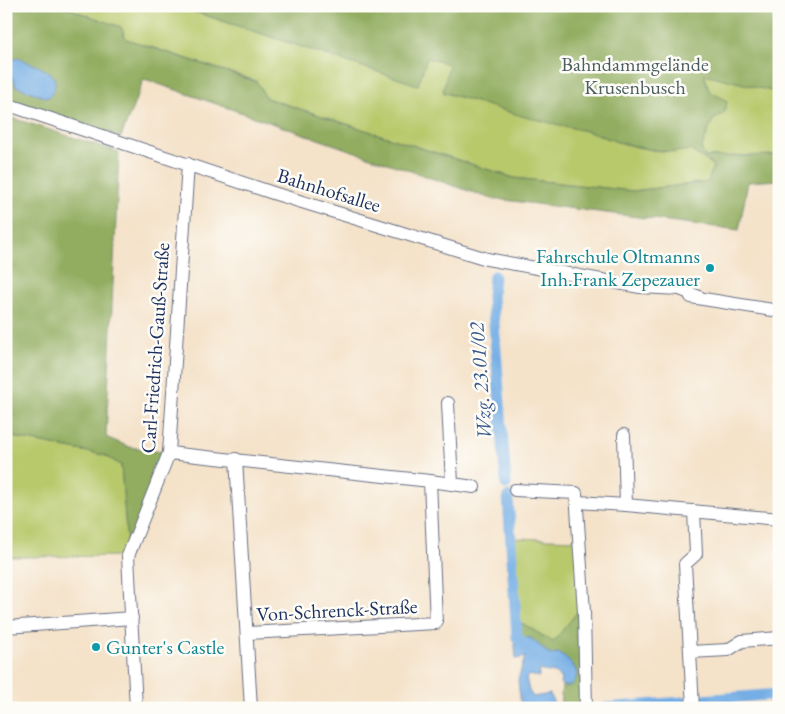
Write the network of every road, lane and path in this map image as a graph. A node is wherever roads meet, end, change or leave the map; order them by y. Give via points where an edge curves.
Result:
1 (6, 104) edge
2 (188, 164) junction
3 (779, 312) edge
4 (448, 403) dead end
5 (624, 435) dead end
6 (170, 453) junction
7 (236, 459) junction
8 (430, 481) junction
9 (452, 484) junction
10 (474, 487) dead end
11 (514, 490) dead end
12 (577, 502) junction
13 (626, 504) junction
14 (694, 511) junction
15 (779, 519) edge
16 (132, 618) junction
17 (6, 627) edge
18 (247, 633) junction
19 (779, 638) edge
20 (690, 652) junction
21 (136, 708) edge
22 (251, 708) edge
23 (586, 708) edge
24 (693, 708) edge

1 - 2 street, Bahnhofsallee
2 - 3 street, Bahnhofsallee via 487,259 648,288 680,289 699,297
2 - 6 street, Carl-Friedrich-Gauß-Straße
4 - 9 street
5 - 13 street
6 - 7 street
6 - 16 street, Carl-Friedrich-Gauß-Straße via 128,556
7 - 8 street
7 - 18 street, Von-Schrenck-Straße
8 - 9 street
8 - 18 street, Von-Schrenck-Straße via 436,624
9 - 10 street
11 - 12 street via 576,493
12 - 13 street
12 - 23 street
13 - 14 street
14 - 15 street
14 - 20 street via 696,554 685,564
16 - 17 street
16 - 21 street, Carl-Friedrich-Gauß-Straße
18 - 22 street, Von-Schrenck-Straße
19 - 20 street via 742,641 728,650
20 - 24 street

